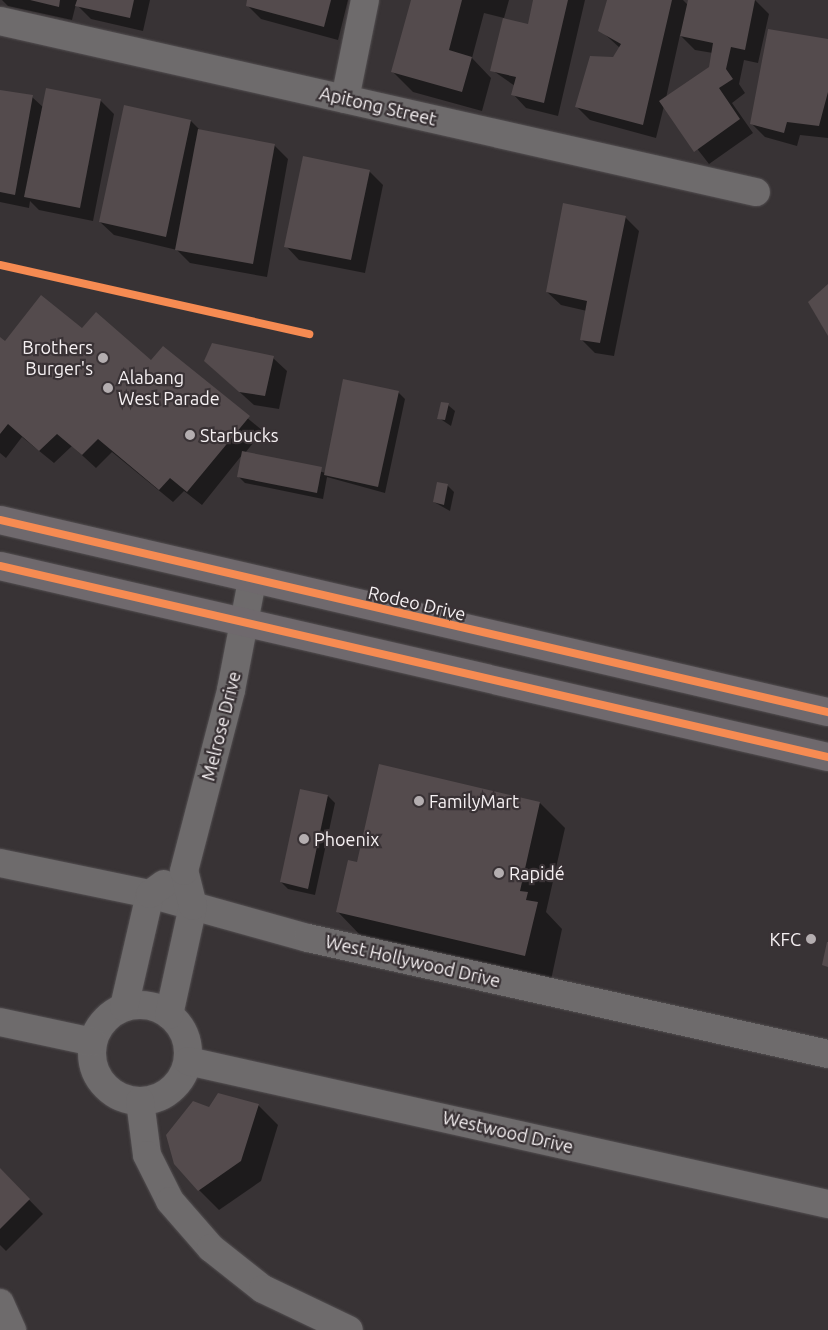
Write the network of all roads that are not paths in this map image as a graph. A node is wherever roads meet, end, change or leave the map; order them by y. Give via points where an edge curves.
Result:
1 (365, 0) edge
2 (0, 22) edge
3 (345, 99) junction
4 (756, 192) dead end
5 (0, 520) edge
6 (0, 566) edge
7 (252, 581) junction
8 (246, 626) junction
9 (828, 712) edge
10 (828, 757) edge
11 (0, 863) edge
12 (184, 871) junction
13 (150, 894) junction
14 (192, 906) junction
15 (124, 1007) junction
16 (169, 1014) junction
17 (0, 1022) edge
18 (93, 1042) junction
19 (828, 1054) edge
20 (188, 1061) junction
21 (140, 1101) junction
22 (828, 1204) edge
23 (0, 1303) edge
24 (12, 1330) edge
25 (349, 1330) edge

1 - 3 street
2 - 3 street, Apitong Street
3 - 4 street, Apitong Street
5 - 7 main road, Rodeo Drive
6 - 8 main road
7 - 8 street, Melrose Drive
7 - 9 main road, Rodeo Drive
8 - 10 main road
8 - 12 street, Melrose Drive
11 - 13 street, West Hollywood Drive
12 - 13 street
12 - 14 street, Melrose Drive
13 - 14 street, West Hollywood Drive
13 - 15 street
14 - 16 street, Melrose Drive
14 - 19 street, West Hollywood Drive via 308,938
15 - 16 street via 139,1005
15 - 18 street via 100,1027
16 - 20 street via 187,1043
17 - 18 street
18 - 21 street via 92,1056 102,1083 126,1099
20 - 21 street via 171,1090
20 - 22 street, Westwood Drive
21 - 25 street via 147,1155 170,1201 211,1248 263,1289
23 - 24 street

